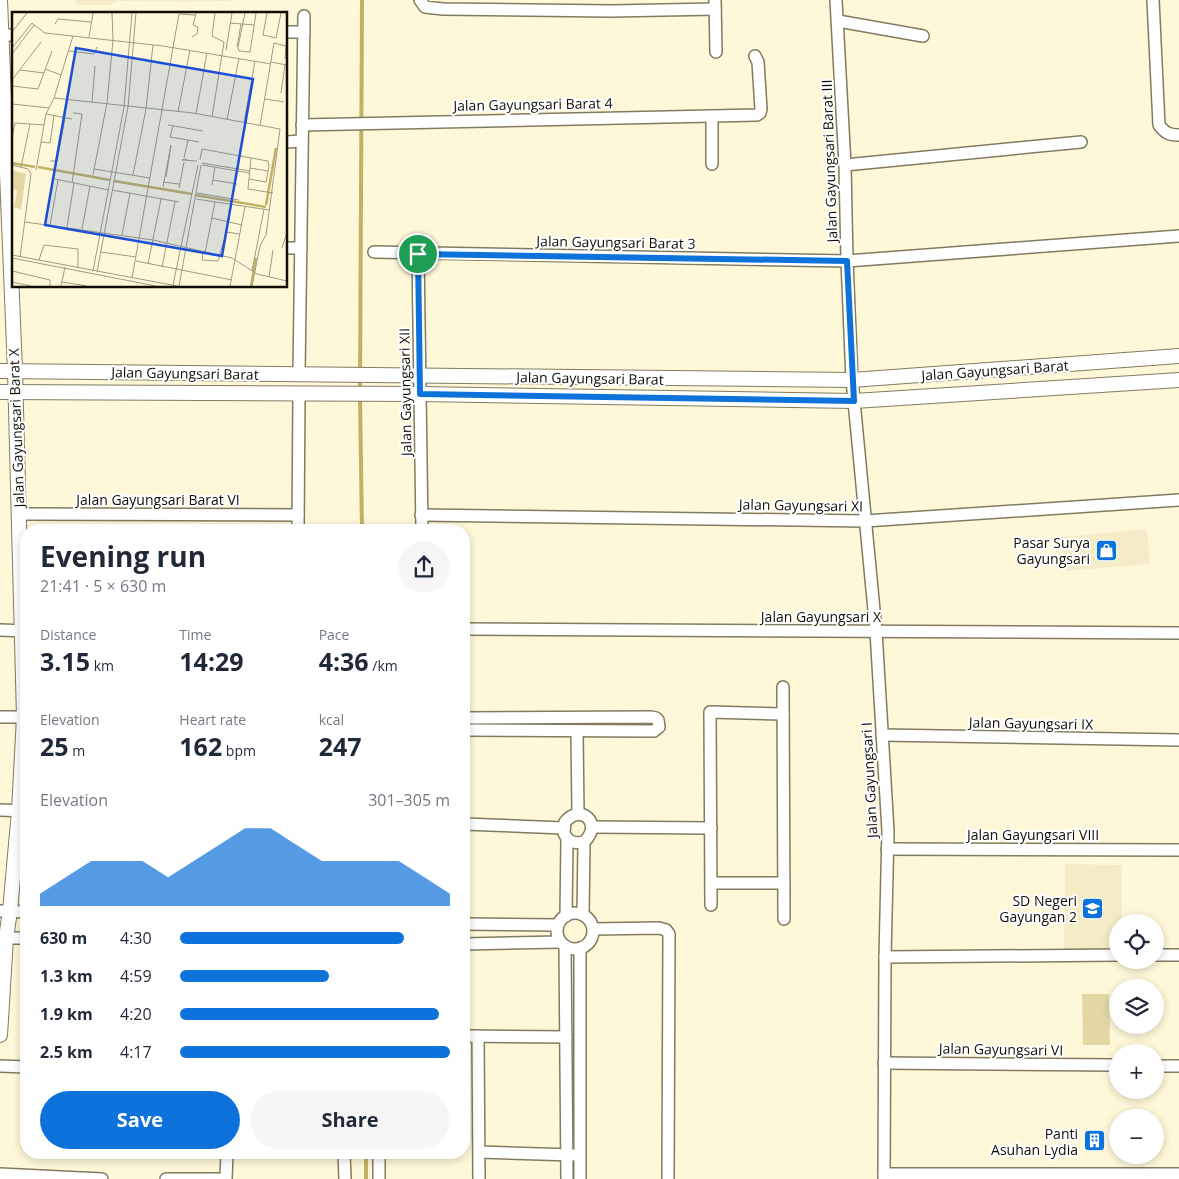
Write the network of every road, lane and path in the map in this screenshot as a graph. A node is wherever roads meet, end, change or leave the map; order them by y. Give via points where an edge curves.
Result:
1 (0, 0) edge
2 (420, 0) edge
3 (836, 0) edge
4 (1153, 0) edge
5 (715, 4) edge
6 (304, 16) dead end
7 (838, 21) junction
8 (288, 32) edge
9 (304, 32) junction
10 (8, 35) edge
11 (923, 36) dead end
12 (716, 52) dead end
13 (755, 56) dead end
14 (712, 116) junction
15 (302, 125) junction
16 (1179, 135) edge
17 (302, 141) junction
18 (288, 142) edge
19 (1081, 142) dead end
20 (10, 144) edge
21 (712, 164) dead end
22 (845, 165) junction
23 (1179, 236) edge
24 (12, 247) edge
25 (288, 248) edge
26 (301, 248) junction
27 (374, 252) dead end
28 (418, 254) junction
29 (852, 261) junction
30 (13, 288) edge
31 (1179, 356) edge
32 (0, 371) edge
33 (16, 371) junction
34 (299, 374) junction
35 (420, 376) junction
36 (852, 380) junction
37 (1179, 380) edge
38 (0, 392) edge
39 (15, 392) junction
40 (299, 394) junction
41 (420, 394) junction
42 (854, 401) junction
43 (1179, 500) edge
44 (19, 514) junction
45 (298, 515) junction
46 (422, 515) junction
47 (866, 521) junction
48 (298, 524) edge
49 (422, 524) edge
50 (20, 537) edge
51 (470, 629) edge
52 (0, 630) edge
53 (20, 631) edge
54 (876, 631) junction
55 (1179, 633) edge
56 (783, 687) dead end
57 (783, 714) junction
58 (0, 717) edge
59 (20, 717) edge
60 (470, 718) edge
61 (470, 730) edge
62 (577, 732) junction
63 (882, 735) junction
64 (1179, 740) edge
65 (0, 810) edge
66 (20, 811) edge
67 (578, 814) junction
68 (20, 823) edge
69 (470, 825) edge
70 (592, 827) junction
71 (711, 828) junction
72 (565, 833) junction
73 (584, 842) junction
74 (887, 849) junction
75 (1179, 850) edge
76 (711, 883) junction
77 (784, 883) junction
78 (711, 905) dead end
79 (5, 911) edge
80 (20, 912) edge
81 (583, 915) junction
82 (566, 916) junction
83 (784, 919) dead end
84 (470, 924) edge
85 (558, 925) junction
86 (593, 929) junction
87 (3, 938) edge
88 (20, 938) edge
89 (470, 944) edge
90 (563, 944) junction
91 (580, 948) junction
92 (1109, 955) edge
93 (1164, 955) edge
94 (1179, 955) edge
95 (885, 957) junction
96 (0, 1036) edge
97 (470, 1036) edge
98 (478, 1036) junction
99 (566, 1037) junction
100 (884, 1062) junction
101 (1109, 1065) edge
102 (0, 1066) edge
103 (1164, 1066) edge
104 (1179, 1066) edge
105 (20, 1067) edge
106 (480, 1152) junction
107 (567, 1155) junction
108 (580, 1155) junction
109 (227, 1159) edge
110 (344, 1159) edge
111 (379, 1159) edge
112 (0, 1174) edge
113 (1179, 1174) edge
114 (884, 1176) edge
115 (102, 1179) edge
116 (166, 1179) edge
117 (219, 1179) edge
118 (226, 1179) edge
119 (345, 1179) edge
120 (379, 1179) edge
121 (479, 1179) edge
122 (567, 1179) edge
123 (580, 1179) edge
124 (668, 1179) edge

1 - 10 street, Jalan Gayungsari Barat X
2 - 5 street via 425,8 443,9 612,11
3 - 7 street, Jalan Gayungsari Barat III
4 - 16 street via 1159,124 1164,132
5 - 12 street
6 - 9 street
7 - 11 street
7 - 22 street, Jalan Gayungsari Barat III
8 - 9 street
9 - 15 street
10 - 20 street, Jalan Gayungsari Barat X
13 - 14 street, Jalan Gayungsari Barat 4 via 760,113
14 - 15 street, Jalan Gayungsari Barat 4
14 - 21 street
15 - 17 street
17 - 18 street
17 - 26 street
19 - 22 street
20 - 24 street, Jalan Gayungsari Barat X
22 - 29 street, Jalan Gayungsari Barat III
23 - 29 street
25 - 26 street
26 - 34 street
27 - 28 street, Jalan Gayungsari Barat 3
28 - 29 street, Jalan Gayungsari Barat 3
28 - 35 street, Jalan Gayungsari XII
29 - 36 street, Jalan Gayungsari Barat III
30 - 33 street, Jalan Gayungsari Barat X
31 - 36 street, Jalan Gayungsari Barat
32 - 33 street, Jalan Gayungsari Barat
33 - 34 street, Jalan Gayungsari Barat
33 - 39 street, Jalan Gayungsari Barat X
34 - 35 street, Jalan Gayungsari Barat
35 - 36 street, Jalan Gayungsari Barat
35 - 41 street, Jalan Gayungsari XII
36 - 42 street, Jalan Gayungsari I
37 - 42 street, Jalan Gayungsari Barat
38 - 39 street, Jalan Gayungsari Barat
39 - 40 street, Jalan Gayungsari Barat
39 - 44 street, Jalan Gayungsari Barat X
40 - 41 street, Jalan Gayungsari Barat
40 - 45 street
41 - 42 street, Jalan Gayungsari Barat
41 - 46 street, Jalan Gayungsari XII
42 - 47 street, Jalan Gayungsari I
43 - 47 street, Jalan Gayungsari XI
44 - 45 street, Jalan Gayungsari Barat VI
44 - 50 street, Jalan Gayungsari Barat X
45 - 48 street
46 - 47 street, Jalan Gayungsari XI
46 - 49 street, Jalan Gayungsari XII
47 - 54 street, Jalan Gayungsari I
51 - 54 street, Jalan Gayungsari X
52 - 53 street
54 - 55 street, Jalan Gayungsari X
54 - 63 street, Jalan Gayungsari I
56 - 57 street
57 - 71 street via 710,712
57 - 77 street
58 - 59 street
60 - 62 street via 651,717 656,718 659,724 654,731
61 - 62 street
62 - 67 street
63 - 64 street, Jalan Gayungsari IX
63 - 74 street, Jalan Gayungsari I
65 - 66 street
67 - 70 street via 585,816
67 - 72 street via 568,818
68 - 79 street, Jalan Gayungsari Barat X
69 - 72 street
70 - 71 street
70 - 73 street
71 - 76 street
72 - 73 street via 572,842
72 - 82 street
73 - 81 street
74 - 75 street, Jalan Gayungsari VIII
74 - 95 street, Jalan Gayungsari I
76 - 77 street
76 - 78 street
77 - 83 street
79 - 80 street
79 - 87 street, Jalan Gayungsari Barat X
81 - 82 street
81 - 86 street
82 - 85 street
84 - 85 street
85 - 90 street
86 - 91 street via 592,937
86 - 124 street via 659,928 669,934
87 - 88 street
87 - 96 street, Jalan Gayungsari Barat X
89 - 90 street
90 - 91 street via 572,949
90 - 99 street
91 - 108 street
92 - 95 street
93 - 94 street
95 - 100 street, Jalan Gayungsari I
97 - 98 street
98 - 99 street
98 - 106 street
99 - 107 street
100 - 101 street, Jalan Gayungsari VI
100 - 114 street, Jalan Gayungsari I
102 - 105 street
103 - 104 street
106 - 107 street
106 - 121 street
107 - 108 street
107 - 122 street
108 - 123 street
109 - 118 street
110 - 119 street
111 - 120 street
112 - 115 street
113 - 114 street
116 - 117 street

